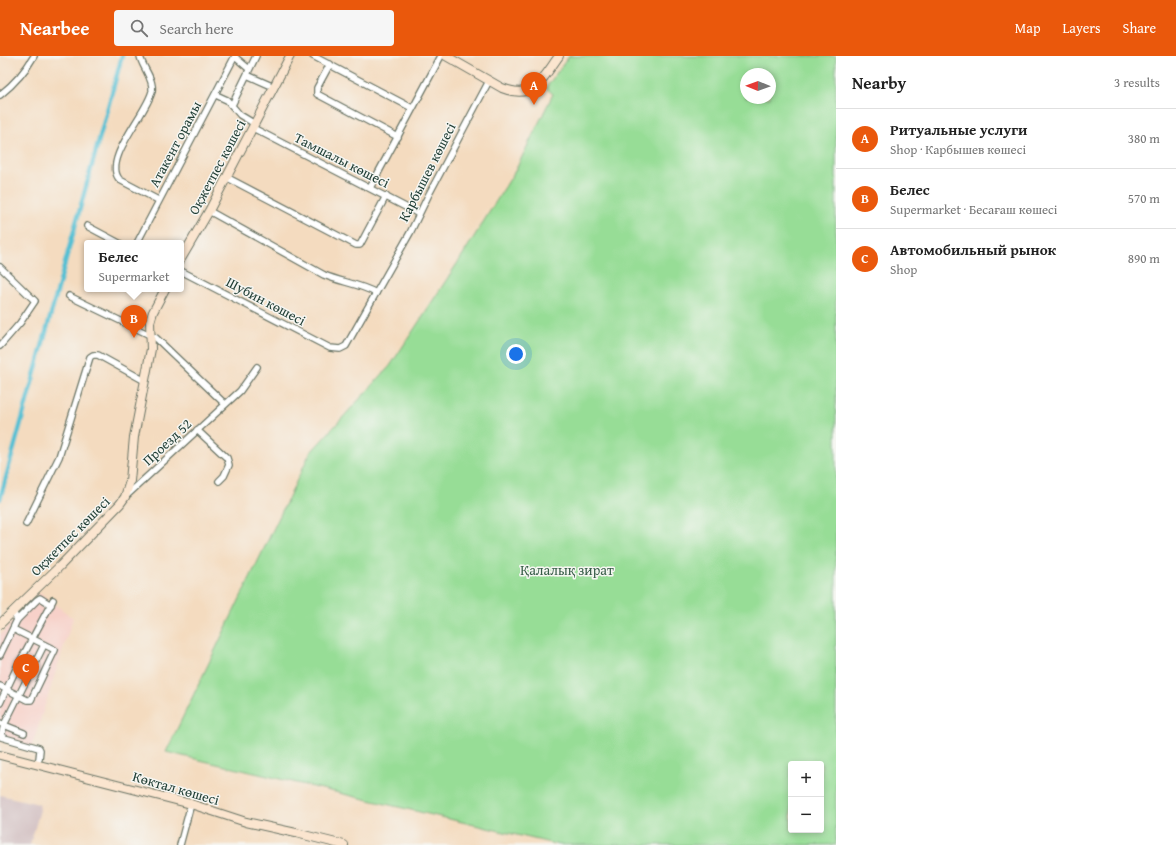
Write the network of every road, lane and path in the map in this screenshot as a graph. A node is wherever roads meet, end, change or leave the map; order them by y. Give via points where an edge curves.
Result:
1 (34, 56) edge
2 (140, 56) edge
3 (256, 56) edge
4 (290, 56) edge
5 (313, 56) edge
6 (441, 56) edge
7 (446, 56) edge
8 (559, 56) edge
9 (235, 57) edge
10 (330, 64) junction
11 (248, 72) junction
12 (489, 81) junction
13 (274, 87) junction
14 (0, 95) edge
15 (216, 95) junction
16 (232, 105) junction
17 (412, 108) junction
18 (254, 126) junction
19 (398, 137) junction
20 (226, 177) junction
21 (370, 188) junction
22 (386, 196) junction
23 (158, 200) junction
24 (209, 211) junction
25 (419, 214) junction
26 (86, 226) dead end
27 (113, 240) edge
28 (138, 240) edge
29 (184, 255) edge
30 (0, 267) edge
31 (184, 272) edge
32 (164, 292) edge
33 (376, 294) junction
34 (69, 296) dead end
35 (151, 335) junction
36 (0, 346) edge
37 (340, 349) joint
38 (257, 368) dead end
39 (145, 381) junction
40 (225, 404) junction
41 (197, 430) junction
42 (219, 480) dead end
43 (125, 497) junction
44 (26, 524) dead end
45 (13, 611) junction
46 (17, 620) junction
47 (0, 624) edge
48 (13, 629) junction
49 (33, 638) junction
50 (44, 645) junction
51 (0, 655) edge
52 (0, 686) edge
53 (6, 690) junction
54 (19, 696) junction
55 (0, 703) edge
56 (2, 724) edge
57 (24, 733) dead end
58 (0, 737) edge
59 (0, 755) edge
60 (36, 764) junction
61 (191, 804) junction
62 (180, 845) edge
63 (344, 845) edge

1 - 14 street via 24,72
2 - 23 street via 152,92 121,149 116,168 120,180
3 - 11 street
4 - 13 street, Оқжетпес көшесі
5 - 10 street
6 - 17 street
7 - 12 street
8 - 12 street via 542,80 530,90 511,92
9 - 11 street, Атакент орамы
9 - 15 street, Атакент орамы
10 - 17 street
10 - 19 street via 317,88 317,94
11 - 13 street
11 - 16 street
12 - 25 street, Карбышев көшесі
13 - 18 street, Оқжетпес көшесі
15 - 16 street, Тамшалы көшесі
15 - 23 street, Атакент орамы
16 - 18 street, Тамшалы көшесі
17 - 19 street
18 - 20 street, Оқжетпес көшесі
18 - 21 street, Тамшалы көшесі
19 - 21 street
20 - 22 street via 356,246 360,245
20 - 24 street, Оқжетпес көшесі
21 - 22 street, Тамшалы көшесі
22 - 25 street, Тамшалы көшесі
23 - 28 street, Атакент орамы
24 - 29 street, Оқжетпес көшесі
24 - 33 street via 324,275 358,285
25 - 33 street, Карбышев көшесі
26 - 27 street
30 - 36 street via 35,301
31 - 37 street, Шубин көшесі via 330,348
32 - 35 street, Оқжетпес көшесі via 151,318
33 - 37 street, Карбышев көшесі via 346,346
34 - 35 street
35 - 39 street, Оқжетпес көшесі
35 - 40 street
38 - 40 street, Проезд 52 via 240,391
39 - 43 street, Оқжетпес көшесі via 134,437 130,481
39 - 44 street via 98,355 90,357 59,457
40 - 41 street, Проезд 52
41 - 42 street via 226,458 229,465
41 - 43 street, Проезд 52
43 - 45 street, Оқжетпес көшесі
45 - 46 street
45 - 47 street, Оқжетпес көшесі
46 - 48 street
46 - 49 street via 40,598 52,602
48 - 49 street
48 - 51 street
49 - 50 street
49 - 53 street
50 - 54 street
50 - 54 street via 55,650 34,694 30,701
52 - 53 street
53 - 54 street
53 - 55 street
54 - 56 street
56 - 57 street
56 - 58 street
58 - 60 street via 39,748 39,759
59 - 60 street, Көктал көшесі
60 - 61 street, Көктал көшесі
61 - 62 street
61 - 63 street, Көктал көшесі via 246,822

